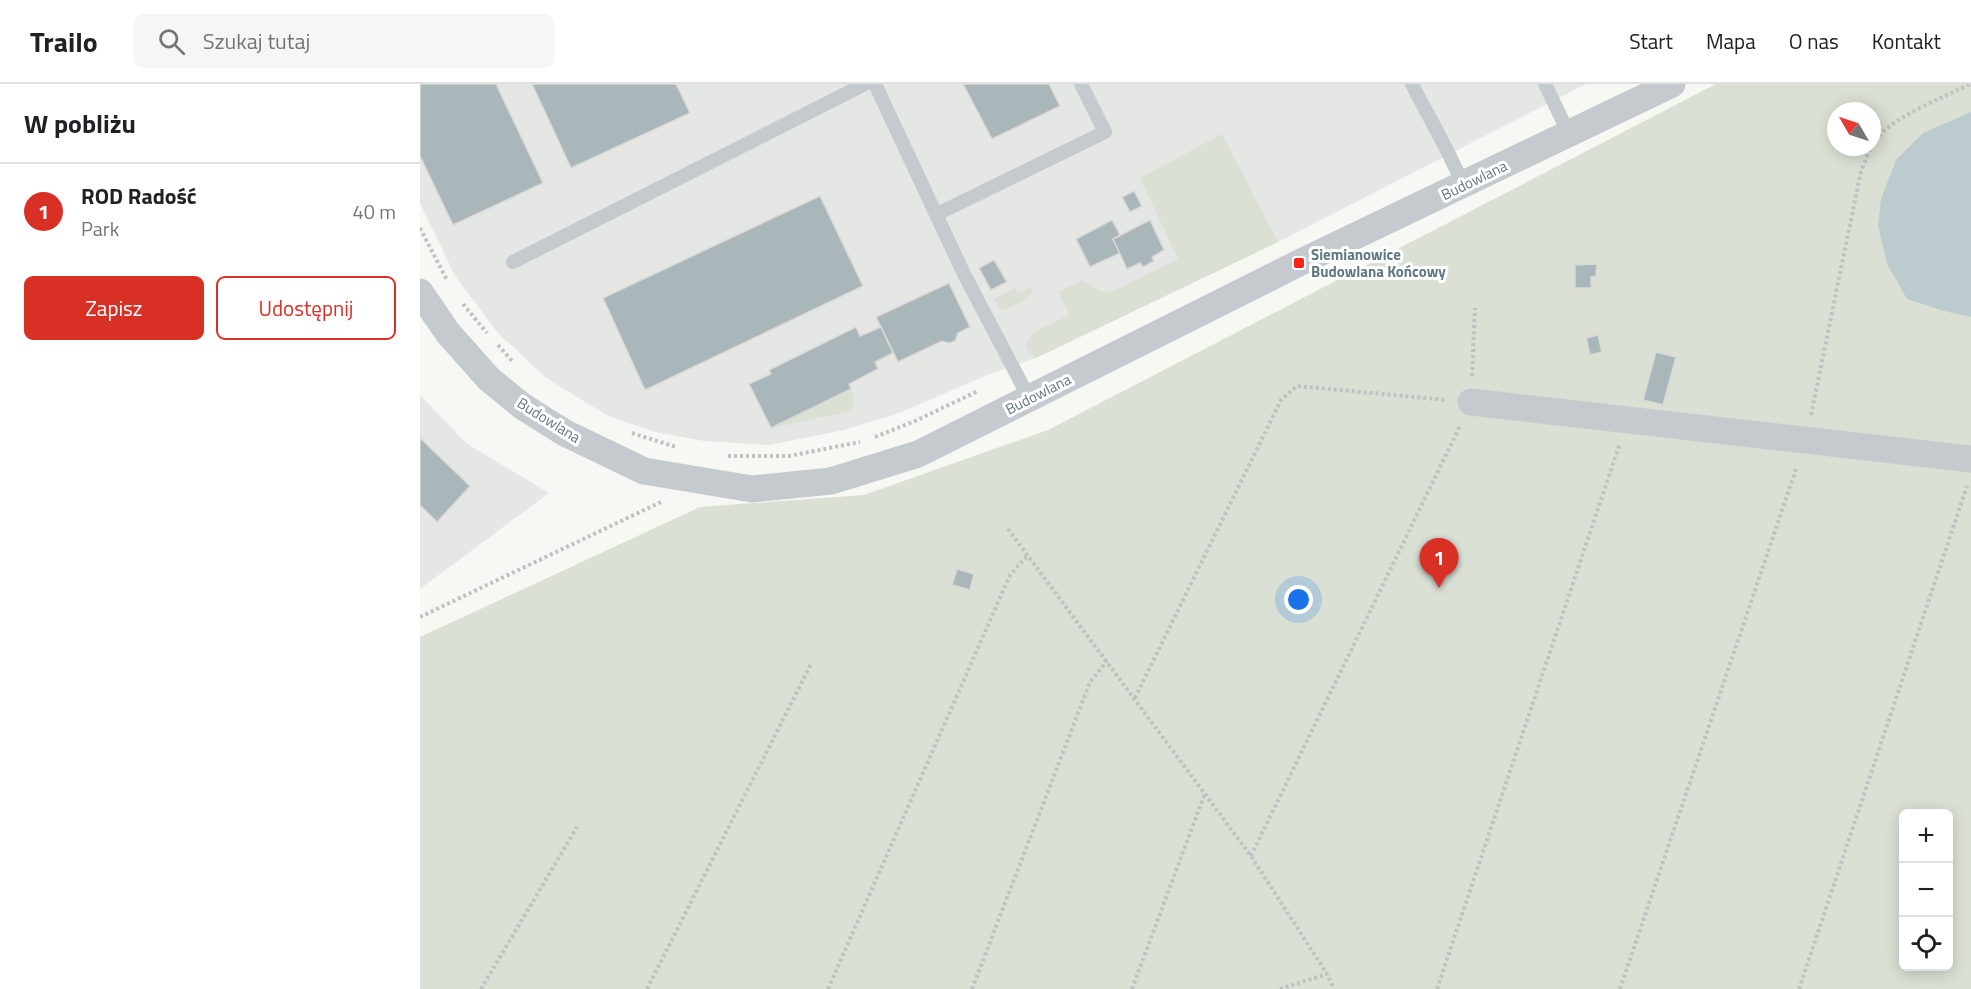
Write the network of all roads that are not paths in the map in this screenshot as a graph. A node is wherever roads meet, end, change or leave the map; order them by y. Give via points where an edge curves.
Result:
1 (865, 84) edge
2 (875, 84) edge
3 (1081, 84) edge
4 (1412, 84) edge
5 (1545, 84) edge
6 (1672, 84) edge
7 (1569, 134) junction
8 (1463, 185) junction
9 (937, 214) junction
10 (513, 262) dead end
11 (420, 292) edge
12 (1029, 398) junction
13 (1471, 402) road end
14 (1969, 472) edge

1 - 10 lane
2 - 9 lane
3 - 9 lane via 1105,132
4 - 8 lane
5 - 7 lane
6 - 7 street, Budowlana
7 - 8 street, Budowlana
8 - 12 street, Budowlana
9 - 12 lane
11 - 12 street, Budowlana via 448,333 489,379 522,406 565,433 644,471 705,482 752,489 831,481 918,454
13 - 14 street via 1806,440

